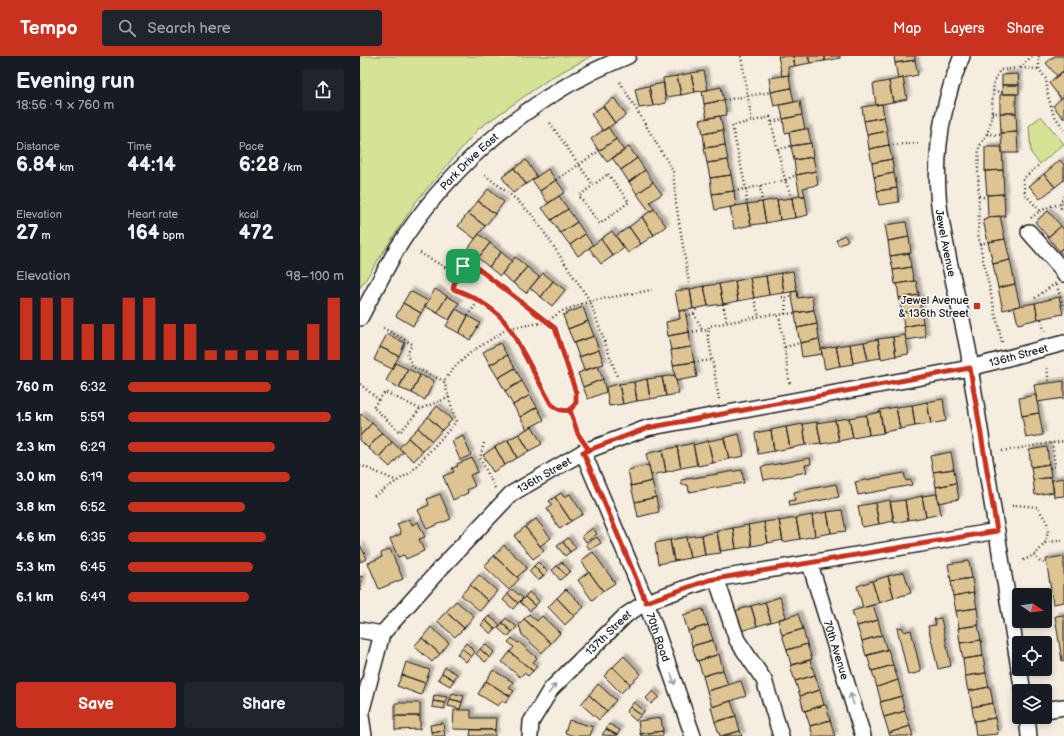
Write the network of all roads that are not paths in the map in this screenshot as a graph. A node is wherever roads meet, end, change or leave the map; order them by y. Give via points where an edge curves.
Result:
1 (628, 56) edge
2 (962, 56) edge
3 (1030, 228) road end
4 (1064, 274) edge
5 (360, 318) edge
6 (1064, 343) edge
7 (970, 368) junction
8 (586, 451) junction
9 (997, 531) junction
10 (810, 564) junction
11 (716, 578) junction
12 (646, 602) junction
13 (360, 630) edge
14 (382, 634) junction
15 (1014, 636) edge
16 (1064, 707) edge
17 (1052, 709) edge
18 (360, 711) edge
19 (1028, 724) edge
20 (530, 729) edge
21 (364, 736) edge
22 (693, 736) edge
23 (781, 736) edge
24 (863, 736) edge
25 (1029, 736) edge

1 - 5 street, Park Drive East via 591,72 550,96 474,155 427,207 398,248
2 - 7 street, Jewel Avenue via 943,120 938,159 938,192 944,234 970,354
3 - 4 street
6 - 7 street, 136th Street
7 - 8 street, 136th Street via 647,428
7 - 9 street, Jewel Avenue
8 - 12 street, 70th Road
8 - 14 street, 136th Street via 512,494
9 - 10 street, 137th Street
9 - 15 street, Jewel Avenue
10 - 11 street, 137th Street
24 -> 10 street, 70th Avenue
11 - 12 street, 137th Street
11 - 23 street via 737,640 764,680
20 -> 12 street, 137th Street via 551,689 626,615
12 -> 22 street, 70th Road
13 - 14 street
14 - 18 street
16 - 17 street
18 - 21 street
19 - 25 street

